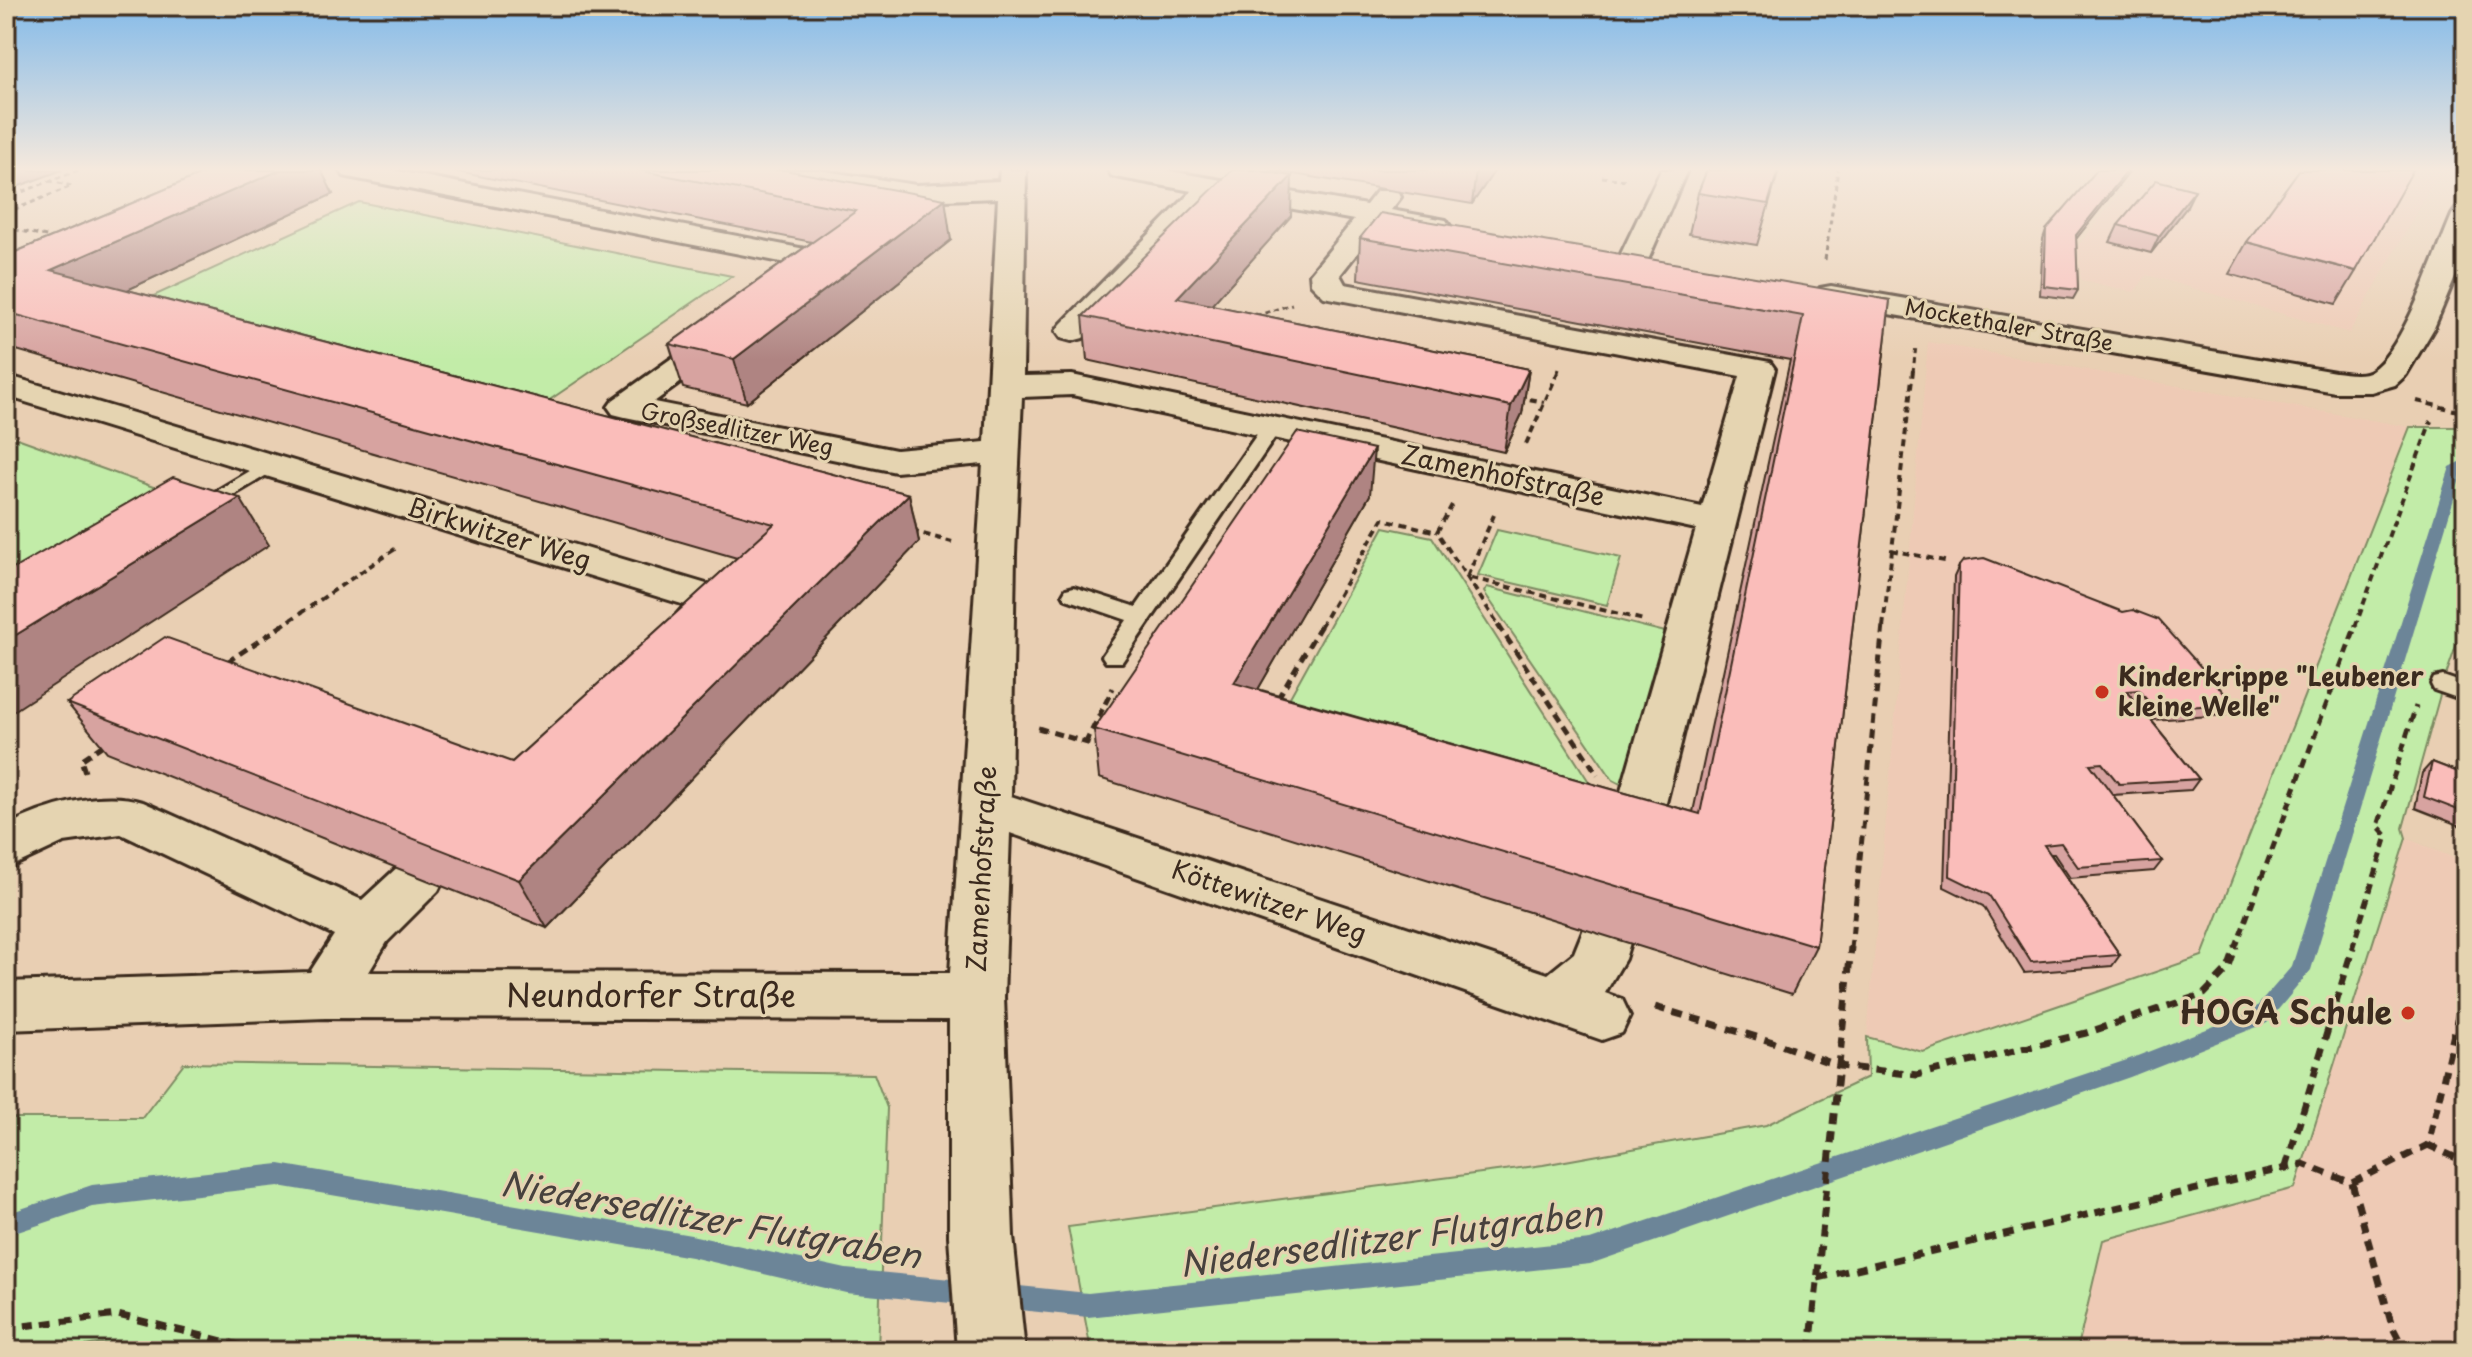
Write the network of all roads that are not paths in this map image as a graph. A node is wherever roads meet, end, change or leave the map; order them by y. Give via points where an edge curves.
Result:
1 (679, 233) edge
2 (1010, 233) edge
3 (1166, 233) edge
4 (1359, 233) edge
5 (1656, 233) edge
6 (2458, 233) edge
7 (1602, 255) edge
8 (1814, 292) edge
9 (1072, 331) dead end
10 (6, 385) edge
11 (1006, 387) junction
12 (1272, 427) junction
13 (1002, 451) junction
14 (270, 465) junction
15 (177, 520) edge
16 (1717, 522) junction
17 (1074, 594) dead end
18 (1140, 616) junction
19 (660, 652) edge
20 (1114, 656) dead end
21 (2443, 684) road end
22 (2466, 693) edge
23 (987, 806) junction
24 (1630, 847) edge
25 (6, 850) edge
26 (420, 877) edge
27 (368, 927) junction
28 (1606, 936) edge
29 (325, 995) junction
30 (976, 997) junction
31 (6, 1006) edge
32 (991, 1351) edge

1 - 13 street, Großsedlitzer Weg via 826,262 625,407 896,461
2 - 11 street, Zamenhofstraße
3 - 9 street
4 - 16 street via 1325,274 1335,291 1758,369
5 - 7 street via 1647,263
6 - 8 street, Mockethaler Straße via 2403,357 2384,377 2364,384
10 - 14 street, Birkwitzer Weg
11 - 12 street, Zamenhofstraße via 1072,385
11 - 13 street, Zamenhofstraße
12 - 16 street, Zamenhofstraße
12 - 18 lane
13 - 23 street, Zamenhofstraße
14 - 15 lane
14 - 19 street, Birkwitzer Weg via 715,600
16 - 24 street
17 - 18 lane
18 - 20 lane
21 - 22 lane
23 - 28 street, Köttewitzer Weg via 1578,1000
23 - 30 street, Zamenhofstraße
25 - 27 street via 24,837 99,816 126,815
26 - 27 street
27 - 29 street
29 - 30 street, Neundorfer Straße
29 - 31 street, Neundorfer Straße
30 - 32 street, Zamenhofstraße via 981,1236

